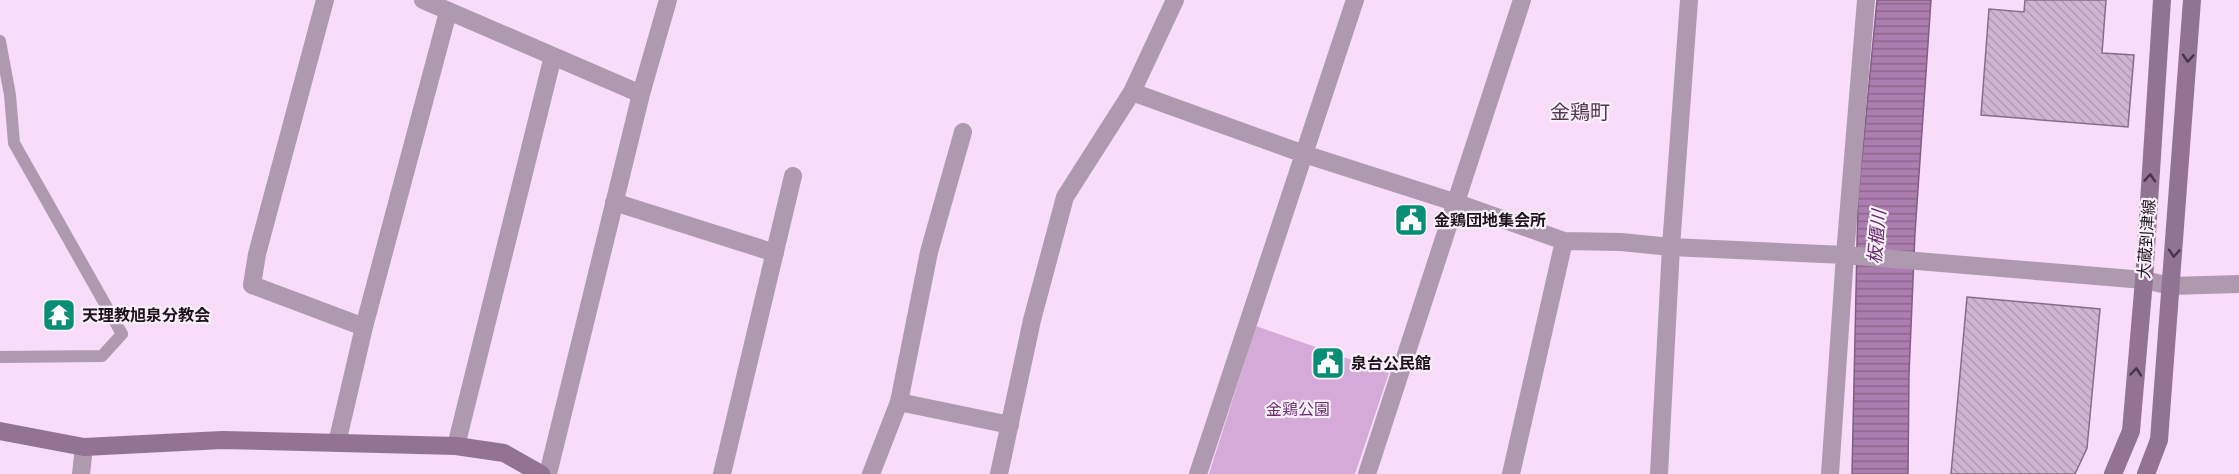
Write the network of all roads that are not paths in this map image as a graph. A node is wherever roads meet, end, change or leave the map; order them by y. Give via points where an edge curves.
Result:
1 (325, 0) edge
2 (423, 0) edge
3 (668, 0) edge
4 (1174, 0) edge
5 (1354, 0) edge
6 (1522, 0) edge
7 (1689, 0) edge
8 (1866, 0) edge
9 (2162, 0) edge
10 (2192, 0) edge
11 (448, 12) junction
12 (0, 41) edge
13 (553, 56) junction
14 (1132, 92) junction
15 (641, 94) junction
16 (963, 132) dead end
17 (1304, 154) junction
18 (793, 177) dead end
19 (614, 202) junction
20 (1457, 203) junction
21 (1564, 241) junction
22 (1671, 247) junction
23 (775, 253) junction
24 (1845, 255) junction
25 (2144, 280) junction
26 (2239, 284) edge
27 (2171, 286) junction
28 (364, 327) junction
29 (0, 357) edge
30 (899, 402) junction
31 (1010, 424) junction
32 (2131, 430) junction
33 (0, 431) edge
34 (2158, 440) junction
35 (337, 443) junction
36 (456, 446) junction
37 (84, 447) junction
38 (81, 474) edge
39 (541, 474) edge
40 (548, 474) edge
41 (722, 474) edge
42 (871, 474) edge
43 (999, 474) edge
44 (1198, 474) edge
45 (1367, 474) edge
46 (1511, 474) edge
47 (1659, 474) edge
48 (1830, 474) edge
49 (2113, 474) edge
50 (2129, 474) edge
51 (2146, 474) edge
52 (2156, 474) edge

1 - 28 street via 252,285
2 - 11 street
3 - 15 street
4 - 14 street
5 - 17 street
6 - 20 street
7 - 22 street
8 - 24 street
25 -> 9 main road, 大蔵到津線
10 -> 27 main road, 大蔵到津線
11 - 13 street
11 - 28 street
12 - 29 lane via 14,142 122,333 102,356
13 - 15 street
13 - 36 street
14 - 17 street
14 - 31 street via 1065,197 1032,320
15 - 19 street
16 - 30 street via 928,252
17 - 20 street
17 - 44 street
18 - 23 street
19 - 23 street
19 - 40 street
20 - 21 street
20 - 45 street
21 - 22 street
21 - 46 street
22 - 24 street
22 - 47 street
23 - 41 street
24 - 25 street
24 - 48 street
25 - 27 street
32 -> 25 main road, 大蔵到津線
26 - 27 street
27 - 34 main road, 大蔵到津線
28 - 35 street
30 - 31 street
30 - 42 street
31 - 43 street
32 - 49 main road, 大蔵到津線
32 - 50 main road
33 - 37 main road
34 - 51 main road, 大蔵到津線
34 - 52 main road
35 - 36 main road
35 - 37 main road via 222,440
36 - 39 main road via 504,453
37 - 38 street

